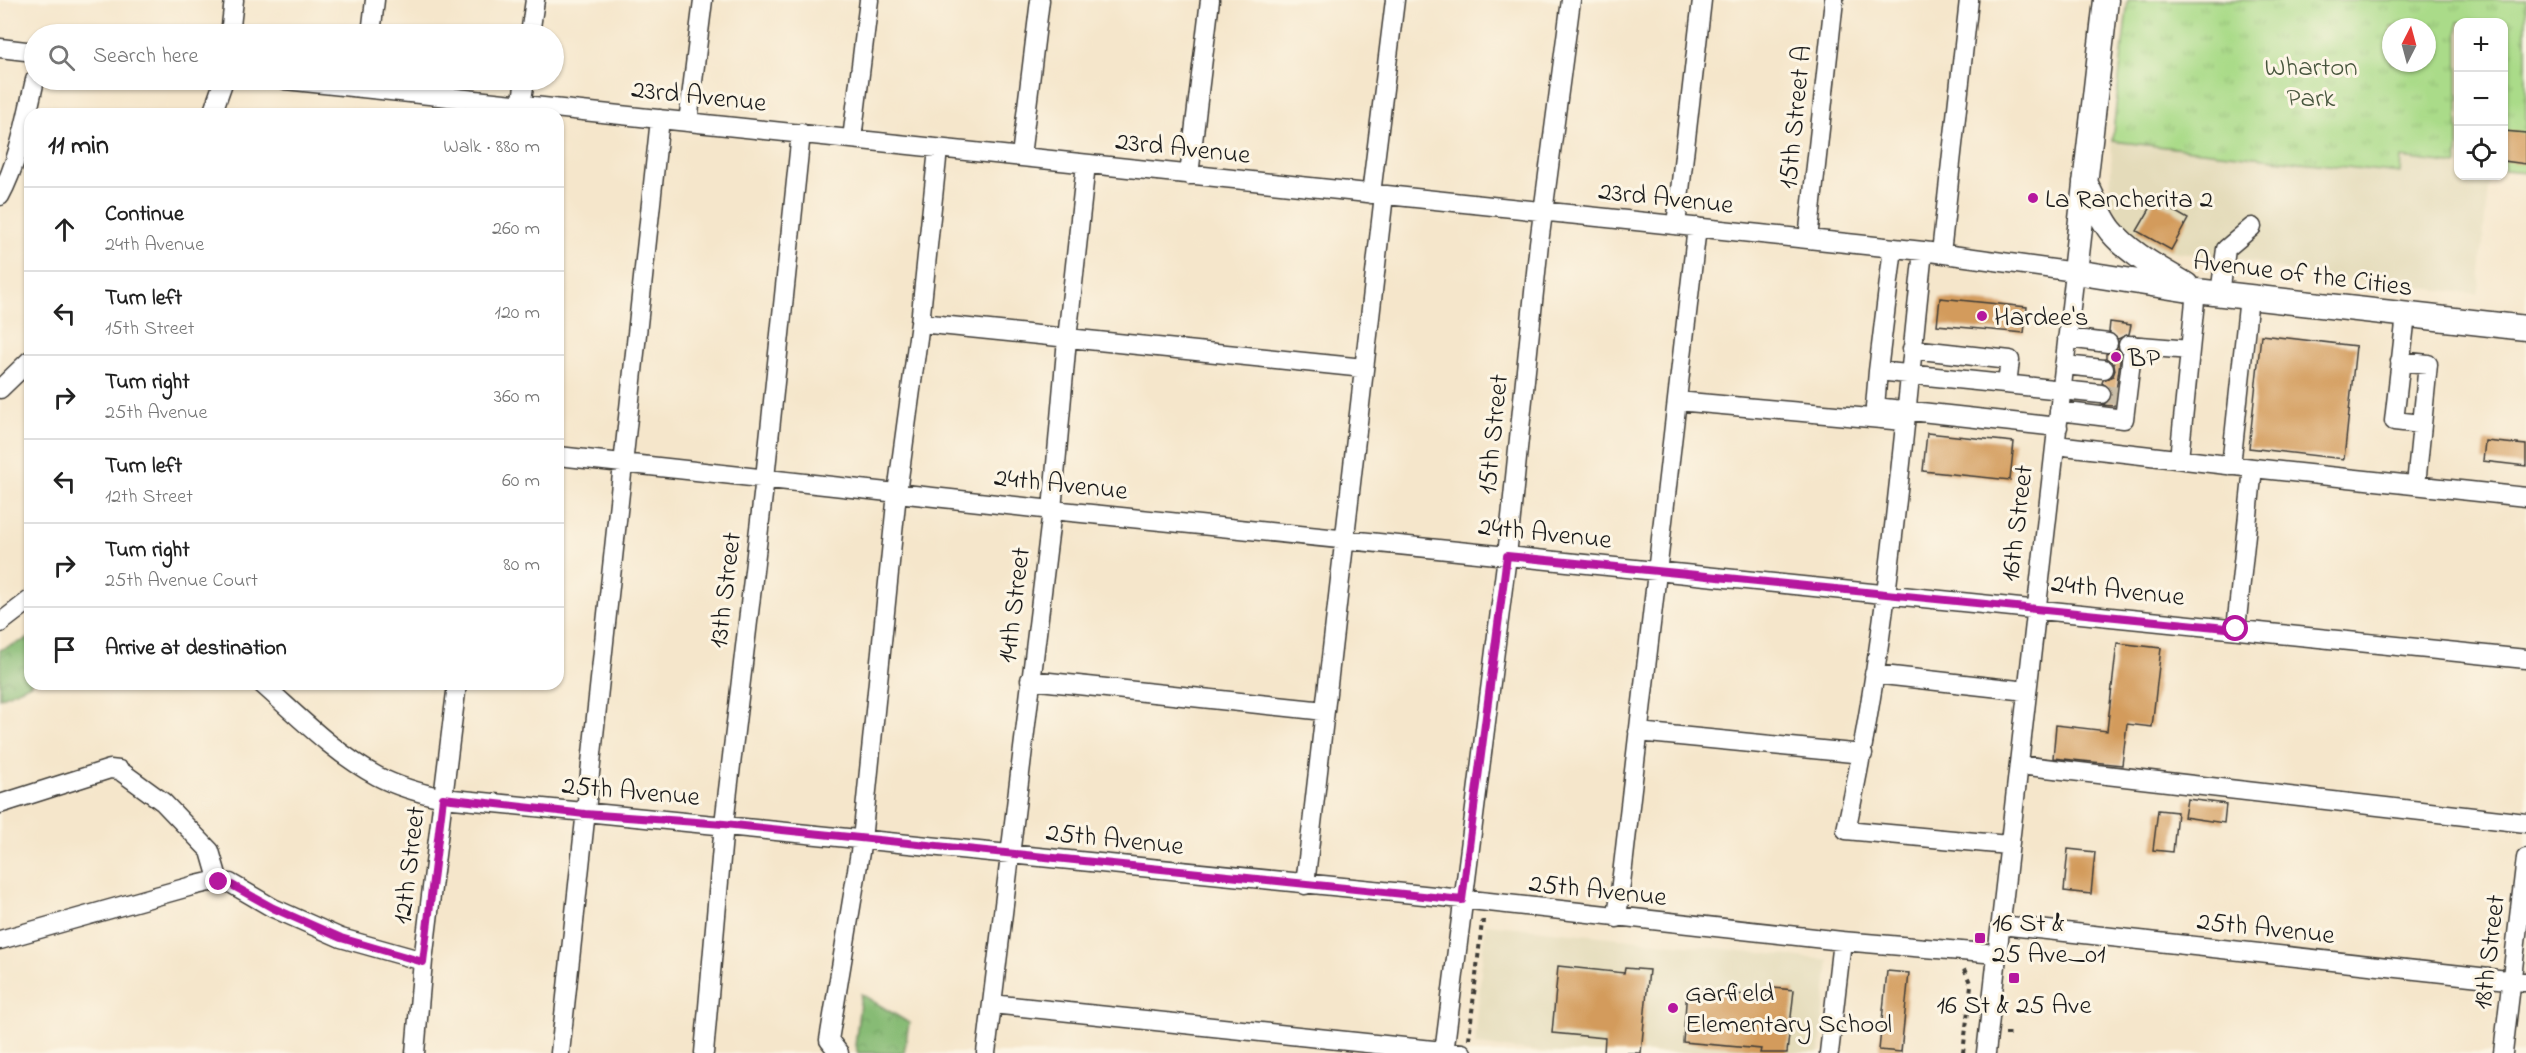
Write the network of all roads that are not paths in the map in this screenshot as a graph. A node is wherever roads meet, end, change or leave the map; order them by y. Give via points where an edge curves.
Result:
1 (234, 0) edge
2 (375, 0) edge
3 (535, 0) edge
4 (703, 0) edge
5 (869, 0) edge
6 (1040, 0) edge
7 (1210, 0) edge
8 (1395, 0) edge
9 (1571, 0) edge
10 (1702, 0) edge
11 (1834, 0) edge
12 (1969, 0) edge
13 (2106, 0) edge
14 (231, 24) edge
15 (372, 24) edge
16 (531, 24) edge
17 (0, 48) edge
18 (24, 51) edge
19 (33, 90) edge
20 (220, 90) edge
21 (403, 90) edge
22 (524, 90) edge
23 (28, 108) edge
24 (214, 108) edge
25 (515, 108) edge
26 (521, 108) edge
27 (564, 112) edge
28 (660, 119) junction
29 (688, 122) junction
30 (24, 126) edge
31 (801, 133) junction
32 (852, 139) junction
33 (938, 149) junction
34 (1021, 156) junction
35 (1086, 164) junction
36 (1189, 175) junction
37 (2085, 182) junction
38 (1378, 194) junction
39 (0, 196) edge
40 (1544, 212) junction
41 (1676, 225) junction
42 (1697, 227) junction
43 (2252, 227) dead end
44 (1808, 239) junction
45 (1893, 248) junction
46 (1932, 252) junction
47 (2074, 272) junction
48 (2196, 291) junction
49 (2220, 294) junction
50 (2249, 297) junction
51 (2406, 315) junction
52 (920, 323) junction
53 (2526, 328) edge
54 (2067, 338) junction
55 (1067, 339) junction
56 (2108, 343) dead end
57 (1912, 349) junction
58 (2190, 350) junction
59 (2400, 361) junction
60 (2064, 365) junction
61 (24, 366) edge
62 (1364, 368) junction
63 (2104, 369) dead end
64 (1878, 371) junction
65 (1910, 375) junction
66 (2007, 384) junction
67 (0, 389) edge
68 (2062, 390) junction
69 (2101, 394) tunnel mouth
70 (1677, 401) junction
71 (1905, 416) junction
72 (2422, 424) junction
73 (2058, 428) junction
74 (564, 457) edge
75 (2179, 459) junction
76 (623, 463) junction
77 (2231, 466) junction
78 (2253, 468) junction
79 (765, 478) junction
80 (2416, 485) junction
81 (897, 492) junction
82 (2526, 496) edge
83 (1052, 510) junction
84 (1345, 539) junction
85 (1507, 556) junction
86 (1658, 571) junction
87 (1886, 593) junction
88 (24, 605) edge
89 (2036, 608) junction
90 (0, 623) edge
91 (2236, 629) junction
92 (2526, 659) edge
93 (1874, 674) junction
94 (1030, 680) junction
95 (269, 690) edge
96 (456, 690) edge
97 (2027, 691) junction
98 (1325, 711) junction
99 (1638, 732) junction
100 (1863, 754) junction
101 (2019, 765) junction
102 (443, 798) junction
103 (0, 804) edge
104 (585, 814) junction
105 (2526, 823) edge
106 (724, 824) junction
107 (862, 840) junction
108 (2008, 845) junction
109 (1009, 854) junction
110 (2526, 858) edge
111 (219, 882) junction
112 (1305, 885) junction
113 (1462, 900) junction
114 (1617, 918) junction
115 (2001, 925) junction
116 (0, 940) edge
117 (1842, 941) junction
118 (1997, 954) junction
119 (423, 962) junction
120 (2519, 981) edge
121 (992, 1004) junction
122 (1455, 1050) edge
123 (415, 1053) edge
124 (560, 1053) edge
125 (704, 1053) edge
126 (839, 1053) edge
127 (986, 1053) edge
128 (1829, 1053) edge
129 (1986, 1053) edge
130 (2503, 1053) edge

1 - 14 street
2 - 15 street
3 - 16 street
4 - 29 street
5 - 32 street
6 - 34 street
7 - 36 street
8 - 38 street
9 - 40 street, 15th Street
10 - 41 street
11 - 44 street, 15th Street A
12 - 46 street
13 - 37 main road, 16th Street
17 - 18 street
19 - 23 street
20 - 24 street
21 - 25 street, 23rd Avenue
22 - 26 street
27 - 28 street, 23rd Avenue
28 - 29 street, 23rd Avenue
28 - 76 street
29 - 31 street, 23rd Avenue
30 - 39 street
31 - 32 street, 23rd Avenue
31 - 79 street, 13th Street
32 - 33 street, 23rd Avenue
33 - 34 street, 23rd Avenue
33 - 52 street
34 - 35 street, 23rd Avenue
35 - 36 street, 23rd Avenue
35 - 55 street, 14th Street
36 - 38 street, 23rd Avenue
37 - 47 main road, 16th Street
37 - 48 main road via 2110,230 2121,242
38 - 40 street, 23rd Avenue
38 - 62 street
40 - 41 street, 23rd Avenue
40 - 85 street, 15th Street
41 - 42 street, 23rd Avenue
42 - 44 street, 23rd Avenue
42 - 70 street
43 - 49 street via 2226,249
44 - 45 street, 23rd Avenue
45 - 46 street, 23rd Avenue
45 - 64 street
46 - 47 street, 23rd Avenue
46 - 57 street
47 - 48 main road, Avenue of the Cities
47 - 54 street, 16th Street
48 - 49 main road, Avenue of the Cities
48 - 58 street
49 - 50 main road, Avenue of the Cities
50 - 51 main road, Avenue of the Cities
50 - 77 street
51 - 53 main road, Avenue of the Cities
51 - 59 street
52 - 55 street
52 - 81 street
54 - 56 street
54 - 60 street, 16th Street
55 - 62 street
55 - 83 street, 14th Street
57 - 65 street
57 - 66 street via 2010,360
58 - 73 street via 2131,345 2124,419
58 - 75 street
59 - 72 street via 2428,364
59 - 72 street via 2394,421
60 - 63 street
60 - 68 street, 16th Street
61 - 67 street
62 - 84 street
64 - 65 street
64 - 71 street via 1875,408
65 - 66 street
65 - 71 street
66 - 68 street
68 - 69 street
68 - 73 street, 16th Street
70 - 71 street
70 - 86 street
71 - 73 street
71 - 87 street
72 - 80 street
73 - 75 street
73 - 89 street, 16th Street
74 - 76 street, 24th Avenue
75 - 77 street
76 - 79 street, 24th Avenue
76 - 104 street
77 - 78 street
78 - 80 street
78 - 91 street
79 - 81 street, 24th Avenue
79 - 106 street, 13th Street
80 - 82 street
81 - 83 street, 24th Avenue
81 - 107 street
83 - 84 street, 24th Avenue
83 - 94 street, 14th Street
84 - 85 street, 24th Avenue
84 - 98 street
85 - 86 street, 24th Avenue
85 - 113 street, 15th Street
86 - 87 street, 24th Avenue
86 - 99 street
87 - 89 street, 24th Avenue
87 - 93 street
88 - 90 street
89 - 91 street, 24th Avenue
89 - 97 street, 16th Street
91 - 92 street, 24th Avenue
93 - 97 street
93 - 100 street
94 - 98 street
94 - 109 street, 14th Street
95 - 102 street, 25th Avenue via 378,777
96 - 102 street, 12th Street
97 - 101 street, 16th Street
98 - 112 street
99 - 100 street
99 - 114 street
100 - 108 street via 1846,830
101 - 105 street
101 - 108 street, 16th Street
102 - 104 street, 25th Avenue
102 - 119 street, 12th Street
103 - 111 street via 110,769 119,770 163,802 210,851
104 - 106 street, 25th Avenue
104 - 124 street
106 - 107 street, 25th Avenue
106 - 125 street, 13th Street
107 - 109 street, 25th Avenue
107 - 126 street via 829,1040
108 - 115 street, 16th Street
109 - 112 street, 25th Avenue
109 - 121 street, 14th Street
110 - 120 street, 18th Street
111 - 116 street via 192,885
111 - 119 street via 341,938
112 - 113 street, 25th Avenue
113 - 114 street, 25th Avenue
113 - 122 street, 15th Street
114 - 117 street, 25th Avenue
115 - 118 street, 16th Street
115 - 120 street, 25th Avenue
117 - 118 street, 25th Avenue
117 - 128 street
118 - 129 street, 16th Street
119 - 123 street, 12th Street
120 - 130 street, 18th Street
121 - 122 street
121 - 127 street, 14th Street

